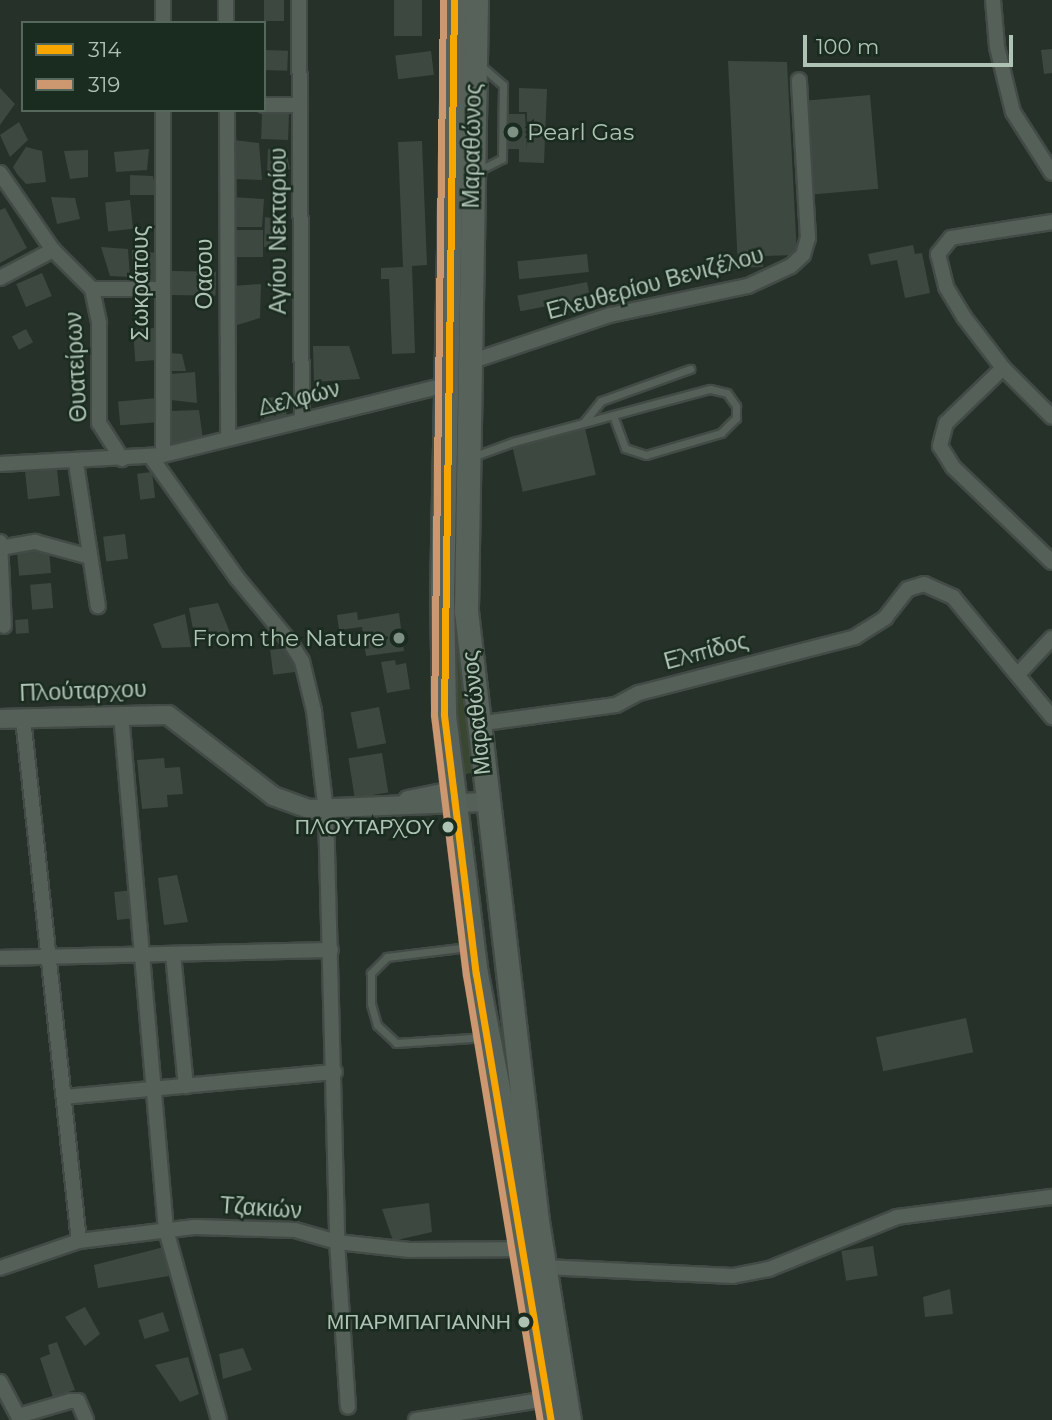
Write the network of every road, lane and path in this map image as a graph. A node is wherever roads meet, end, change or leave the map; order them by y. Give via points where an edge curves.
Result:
1 (163, 0) edge
2 (226, 0) edge
3 (299, 0) edge
4 (454, 0) edge
5 (475, 0) edge
6 (993, 0) edge
7 (163, 21) edge
8 (226, 21) edge
9 (799, 80) dead end
10 (266, 105) edge
11 (300, 105) junction
12 (163, 112) edge
13 (227, 112) edge
14 (1051, 172) edge
15 (0, 173) edge
16 (1052, 222) edge
17 (53, 250) junction
18 (0, 278) edge
19 (92, 289) junction
20 (163, 289) junction
21 (467, 363) junction
22 (1003, 368) junction
23 (690, 369) dead end
24 (445, 385) junction
25 (613, 415) junction
26 (1052, 417) edge
27 (302, 420) junction
28 (583, 422) junction
29 (228, 438) junction
30 (157, 456) junction
31 (122, 459) junction
32 (465, 460) junction
33 (76, 463) junction
34 (0, 464) edge
35 (0, 542) edge
36 (0, 548) edge
37 (90, 557) junction
38 (1052, 562) edge
39 (98, 606) dead end
40 (4, 626) dead end
41 (1052, 638) edge
42 (1018, 673) junction
43 (121, 714) junction
44 (1052, 717) edge
45 (23, 718) junction
46 (0, 719) edge
47 (477, 723) junction
48 (464, 800) junction
49 (326, 811) junction
50 (472, 946) junction
51 (331, 950) junction
52 (140, 954) junction
53 (173, 954) junction
54 (0, 958) edge
55 (49, 958) junction
56 (487, 1037) junction
57 (335, 1072) junction
58 (186, 1086) junction
59 (153, 1089) junction
60 (64, 1097) junction
61 (1052, 1197) edge
62 (166, 1230) junction
63 (79, 1241) junction
64 (337, 1242) junction
65 (523, 1249) junction
66 (544, 1267) junction
67 (0, 1268) edge
68 (0, 1382) edge
69 (348, 1407) dead end
70 (549, 1410) edge
71 (86, 1420) edge
72 (219, 1420) edge
73 (416, 1420) edge
74 (569, 1420) edge

1 - 7 street
2 - 8 street
3 - 11 street, Αγίου Νεκταρίου
4 - 24 main road, Μαραθώνος
5 - 21 main road, Μαραθώνος
6 - 14 street via 999,58 1013,113
9 - 21 street, Ελευθερίου Βενιζέλου via 808,238 803,255 791,266 748,286 610,315
10 - 11 street
11 - 27 street, Αγίου Νεκταρίου
12 - 20 street, Σωκράτους
13 - 29 street, Οασου
15 - 17 street, Θυατείρων
16 - 22 street via 951,238 938,254 946,287
17 - 18 street
17 - 19 street, Θυατείρων
19 - 20 street
19 - 31 street, Θυατείρων via 99,323 99,423
20 - 30 street, Σωκράτους
21 - 32 main road, Μαραθώνος
22 - 26 street
22 - 38 street via 946,423 940,446 953,467
23 - 28 lane via 601,401
24 - 27 street, Δελφών
24 - 48 main road, Μαραθώνος via 442,657
25 - 25 lane via 710,389 727,393 736,406 736,418 721,433 646,455 625,448
25 - 28 lane
27 - 29 street, Δελφών
28 - 32 lane
29 - 30 street, Δελφών
30 - 31 street, Δελφών
30 - 49 street via 302,662
31 - 33 street, Δελφών
32 - 47 main road, Μαραθώνος via 464,582
33 - 34 street, Δελφών
33 - 37 street
35 - 36 street
36 - 37 street via 35,542
36 - 40 street
37 - 39 street
41 - 42 street
42 - 44 street
42 - 47 street, Ελπίδος via 949,592 929,584 908,589 880,623 855,637 639,693 616,705
43 - 45 street, Πλούταρχου
43 - 49 street, Πλούταρχου via 175,718 273,796
43 - 52 street
45 - 46 street, Πλούταρχου
45 - 55 street
47 - 48 main road, Μαραθώνος
48 - 49 street, Πλούταρχου
48 - 50 main road, Μαραθώνος
48 - 66 main road, Μαραθώνος via 516,1045
49 - 51 street
50 - 56 main road, Μαραθώνος
50 - 56 lane via 387,957 371,972 370,1004 377,1025 397,1043
51 - 53 street
51 - 57 street
52 - 53 street
52 - 55 street
52 - 59 street
53 - 58 street
54 - 55 street
55 - 60 street
56 - 65 main road, Μαραθώνος
57 - 58 street
57 - 64 street
58 - 59 street
59 - 60 street
59 - 62 street
60 - 63 street
61 - 66 street via 897,1217 752,1273 678,1276
62 - 63 street, Τζακιών
62 - 64 street, Τζακιών via 296,1230
62 - 72 street
63 - 67 street, Τζακιών
64 - 65 street, Τζακιών via 410,1250
64 - 69 street
65 - 70 main road, Μαραθώνος
66 - 74 main road, Μαραθώνος
68 - 71 street via 18,1416 78,1401
70 - 73 street

